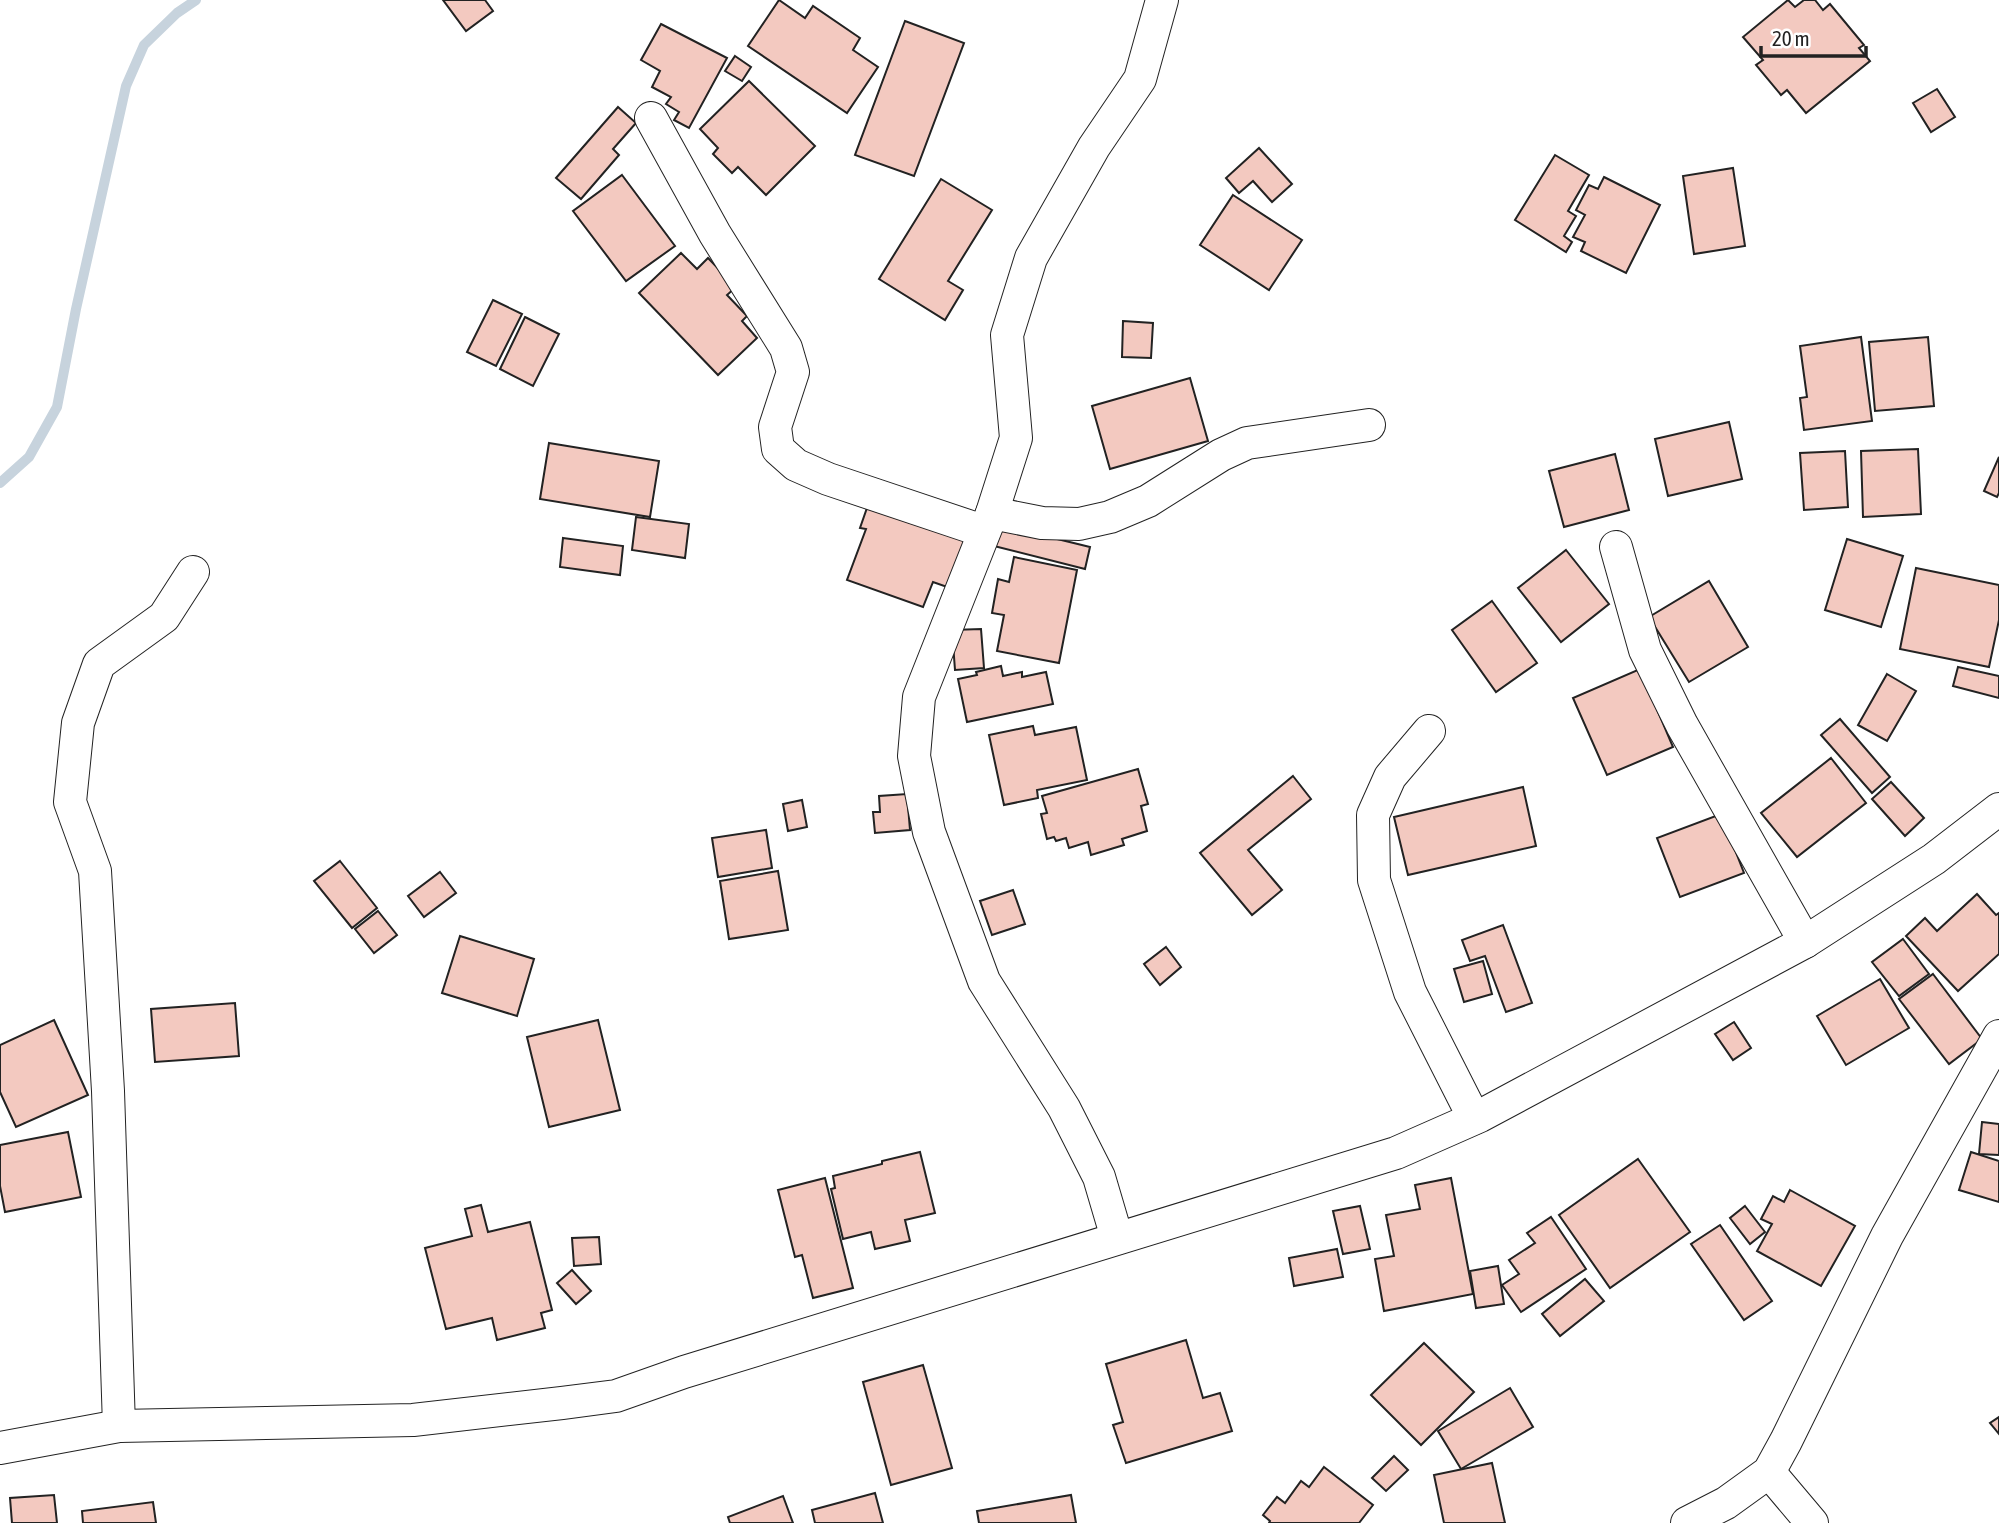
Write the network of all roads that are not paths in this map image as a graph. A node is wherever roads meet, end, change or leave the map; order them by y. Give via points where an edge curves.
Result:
1 (1161, 0) edge
2 (651, 118) dead end
3 (1369, 425) dead end
4 (987, 522) junction
5 (1616, 547) dead end
6 (192, 572) dead end
7 (1429, 731) dead end
8 (1998, 812) edge
9 (1805, 942) junction
10 (1999, 1036) edge
11 (1474, 1118) junction
12 (1117, 1238) junction
13 (119, 1426) junction
14 (0, 1448) edge
15 (1769, 1472) junction
16 (1688, 1523) edge
17 (1812, 1523) edge

1 - 4 street via 1140,79 1094,147 1031,258 1007,335 1016,439
2 - 4 street via 715,234 786,348 793,372 775,427 778,449 796,465 828,479
3 - 4 street via 1247,443 1148,501 1100,520 1079,524
4 - 12 street via 919,697 914,756 929,832 984,981 1064,1108 1100,1177
5 - 9 street via 1645,650 1682,725
6 - 13 street via 164,617 99,664 78,723 70,802 95,871
7 - 11 street via 1390,777 1373,815 1374,880 1410,992
8 - 9 street
9 - 11 street
10 - 15 street via 1887,1236
11 - 12 street via 1396,1153
12 - 13 street via 616,1396 413,1420
13 - 14 street
15 - 16 street
15 - 17 street

